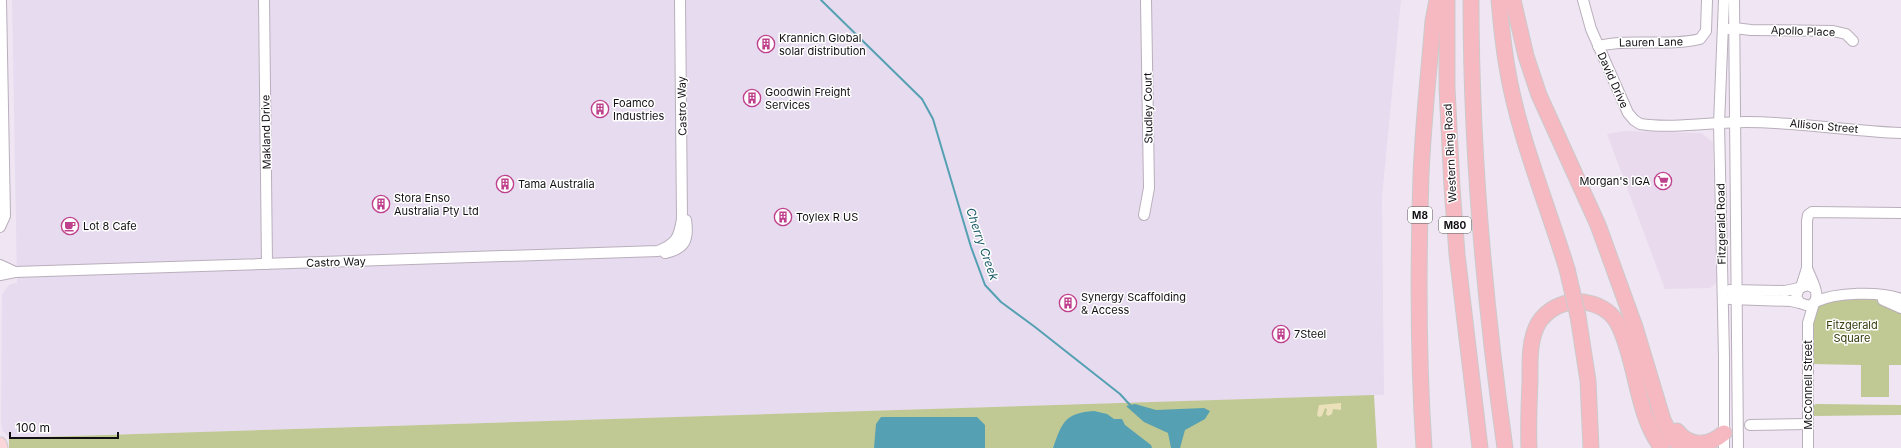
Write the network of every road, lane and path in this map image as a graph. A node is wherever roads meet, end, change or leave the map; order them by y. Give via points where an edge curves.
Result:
1 (1, 0) edge
2 (264, 0) edge
3 (680, 0) edge
4 (1146, 0) edge
5 (1437, 0) edge
6 (1447, 0) edge
7 (1471, 0) edge
8 (1499, 0) edge
9 (1514, 0) edge
10 (1583, 0) edge
11 (1706, 0) edge
12 (1724, 0) edge
13 (1734, 0) edge
14 (1734, 28) junction
15 (1750, 30) junction
16 (1734, 41) junction
17 (1853, 41) dead end
18 (1722, 45) junction
19 (1598, 46) junction
20 (1734, 122) junction
21 (1746, 122) joint
22 (1719, 124) junction
23 (1901, 133) edge
24 (1901, 213) edge
25 (1144, 215) dead end
26 (0, 228) edge
27 (267, 264) junction
28 (0, 266) edge
29 (1807, 268) junction
30 (15, 272) junction
31 (0, 275) edge
32 (1800, 287) junction
33 (1815, 288) junction
34 (1723, 294) junction
35 (1737, 295) junction
36 (1841, 295) junction
37 (1866, 295) junction
38 (1901, 299) edge
39 (1815, 302) junction
40 (1800, 304) junction
41 (1901, 308) edge
42 (1808, 323) junction
43 (1652, 384) junction
44 (1807, 424) junction
45 (1750, 425) dead end
46 (1724, 433) junction
47 (0, 444) edge
48 (1, 448) edge
49 (1424, 448) edge
50 (1480, 448) edge
51 (1505, 448) edge
52 (1529, 448) edge
53 (1591, 448) edge
54 (1662, 448) edge
55 (1684, 448) edge
56 (1724, 448) edge
57 (1738, 448) edge
58 (1808, 448) edge

1 - 26 street via 5,216
2 - 27 street, Makland Drive
3 - 27 street, Castro Way via 683,211 678,236 671,246 658,252
4 - 25 street, Studley Court via 1149,188
5 - 49 highway, M8 via 1433,21 1421,174 1420,384
6 - 50 highway, Western Ring Road / M80 via 1447,88 1452,187
7 - 51 highway, M80 via 1474,147 1479,218
8 - 53 highway, bridge via 1507,68 1523,130 1567,269 1578,316 1588,381
9 - 43 highway via 1526,56 1539,95 1598,224
10 - 19 street, David Drive
11 - 19 street, Lauren Lane via 1706,31 1700,39 1614,42
12 - 18 street, Fitzgerald Road
13 - 14 street, Fitzgerald Road
14 - 15 street, Apollo Place
14 - 16 street, Fitzgerald Road
14 - 18 street via 1726,32
15 - 16 street
15 - 17 street, Apollo Place via 1832,31 1846,34
16 - 20 street, Fitzgerald Road
18 - 22 street, Fitzgerald Road
19 - 22 street, David Drive via 1634,120 1648,125
20 - 21 street, David Drive
20 - 22 street, David Drive
20 - 35 street, Fitzgerald Road
21 - 23 street, Allison Street via 1797,123
22 - 34 street, Fitzgerald Road
24 - 29 street via 1828,212 1811,217
27 - 30 street, Castro Way
28 - 30 street, Castro Way
29 - 32 street
29 - 33 street
30 - 31 street, Castro Way
32 - 33 street via 1808,285
32 - 35 street via 1785,291
32 - 40 street via 1796,297
33 - 36 street
33 - 39 street via 1818,296
34 - 35 street
34 - 46 street, Fitzgerald Road
35 - 40 street
35 - 57 street, Fitzgerald Road
36 - 37 street
36 - 39 street
37 - 38 street via 1887,295
37 - 41 street
39 - 40 street via 1809,306
39 - 42 street, McConnell Street
40 - 42 street, McConnell Street
42 - 44 street, McConnell Street
43 - 46 highway via 1671,423 1686,440 1706,443
43 - 55 highway via 1667,429 1672,438
44 - 45 street
44 - 58 street, McConnell Street
46 - 56 street, Fitzgerald Road
47 - 48 main road
52 - 54 highway via 1531,351 1536,327 1542,316 1557,306 1569,302 1582,302 1604,309 1619,325 1650,427

